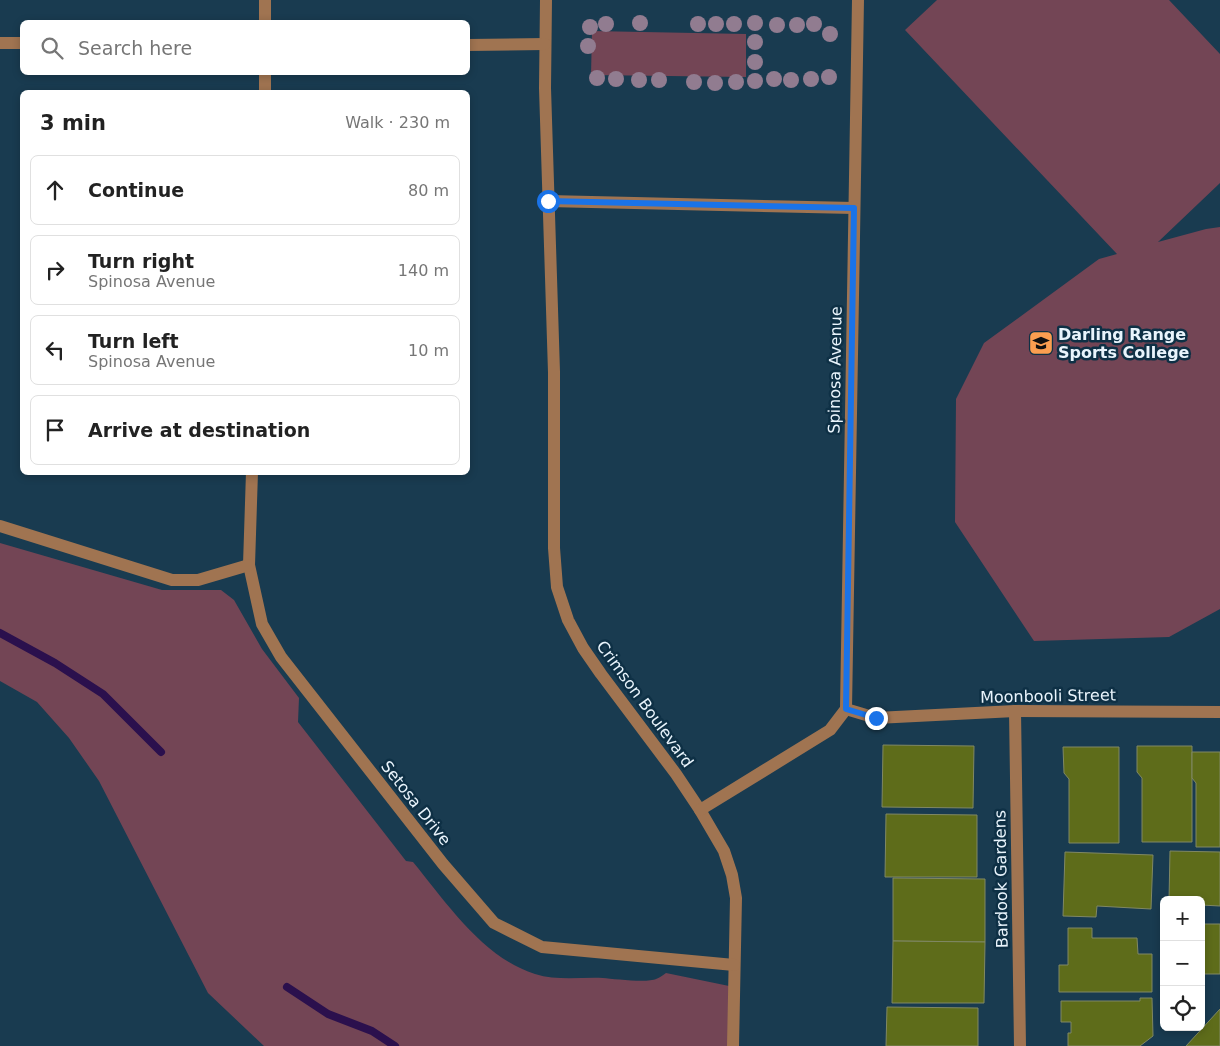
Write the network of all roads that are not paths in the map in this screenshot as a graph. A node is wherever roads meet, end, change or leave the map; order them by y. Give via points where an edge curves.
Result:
1 (265, 0) edge
2 (546, 0) edge
3 (858, 0) edge
4 (265, 20) edge
5 (0, 42) edge
6 (20, 43) edge
7 (545, 44) junction
8 (470, 45) edge
9 (265, 75) edge
10 (265, 90) edge
11 (548, 201) junction
12 (854, 208) junction
13 (252, 475) edge
14 (0, 526) edge
15 (249, 565) junction
16 (846, 709) junction
17 (1015, 712) junction
18 (1220, 712) edge
19 (700, 810) junction
20 (734, 965) junction
21 (734, 1046) edge
22 (1020, 1046) edge

1 - 4 street
2 - 7 street
3 - 12 street, Spinosa Avenue
5 - 6 street
7 - 8 street
7 - 11 street, Crimson Boulevard
9 - 10 street
11 - 12 street
11 - 19 street, Crimson Boulevard via 557,587 568,620 600,674
12 - 16 street, Spinosa Avenue
13 - 15 street, Setosa Drive
14 - 15 street via 172,580 198,580
15 - 20 street, Setosa Drive via 262,624 281,657 443,864 494,923 542,947
16 - 17 street, Moonbooli Street via 876,718
16 - 19 street via 830,730
17 - 18 street, Moonbooli Street
17 - 22 street, Bardook Gardens
19 - 20 street, Crimson Boulevard via 724,851 732,874 736,898
20 - 21 street, Crimson Boulevard

